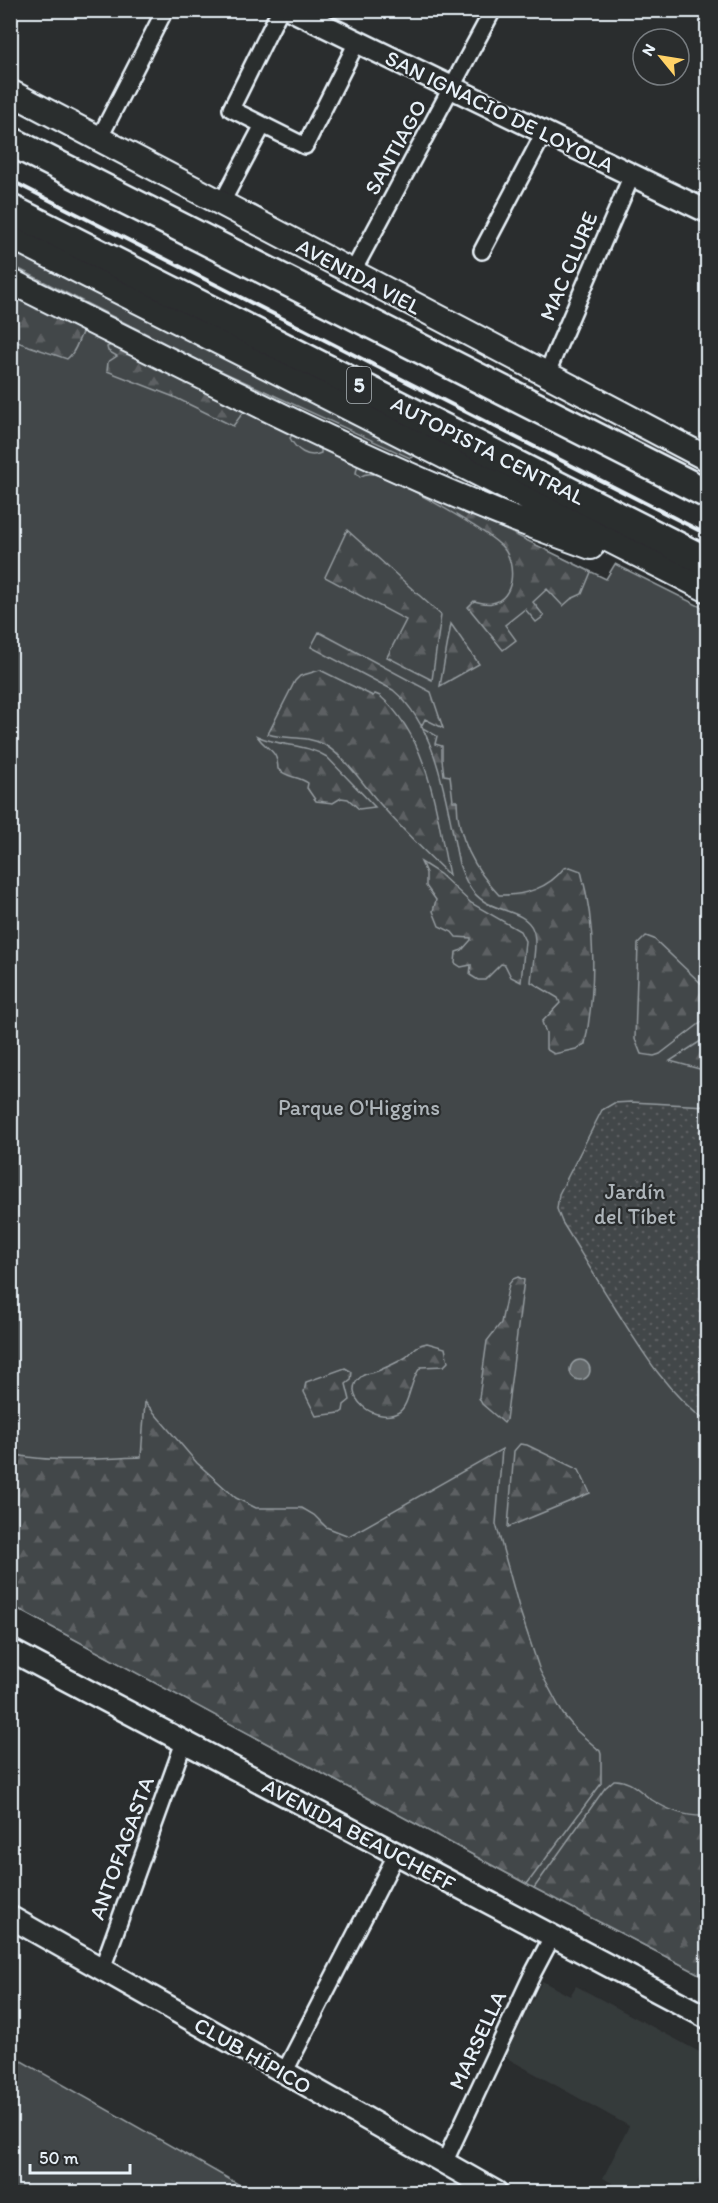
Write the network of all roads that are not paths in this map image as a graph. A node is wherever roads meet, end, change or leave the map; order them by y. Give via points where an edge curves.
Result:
1 (165, 10) edge
2 (280, 10) edge
3 (292, 10) edge
4 (493, 10) edge
5 (357, 42) junction
6 (452, 88) junction
7 (10, 93) edge
8 (263, 125) junction
9 (544, 133) junction
10 (99, 140) junction
11 (10, 141) edge
12 (632, 175) junction
13 (221, 204) junction
14 (10, 209) edge
15 (708, 212) edge
16 (10, 236) edge
17 (482, 251) dead end
18 (352, 273) junction
19 (10, 281) edge
20 (546, 375) junction
21 (708, 459) edge
22 (708, 494) edge
23 (708, 562) edge
24 (676, 574) junction
25 (708, 590) edge
26 (10, 1650) edge
27 (184, 1742) junction
28 (396, 1855) junction
29 (10, 1917) edge
30 (552, 1937) junction
31 (102, 1969) junction
32 (708, 2018) edge
33 (284, 2073) junction
34 (444, 2163) junction
35 (496, 2193) edge

1 - 10 street
2 - 8 street via 231,109
3 - 5 main road, SAN IGNACIO DE LOYOLA
4 - 6 street, SANTIAGO
5 - 6 main road, SAN IGNACIO DE LOYOLA
5 - 8 street via 305,146
6 - 9 main road, SAN IGNACIO DE LOYOLA
6 - 18 street, SANTIAGO
7 - 10 main road, AVENIDA VIEL
8 - 13 street
9 - 12 main road, SAN IGNACIO DE LOYOLA
9 - 17 street
10 - 13 main road, AVENIDA VIEL
11 - 22 highway
12 - 15 main road, SAN IGNACIO DE LOYOLA
12 - 20 street, MAC CLURE
13 - 18 main road, AVENIDA VIEL
14 - 23 highway, AUTOPISTA CENTRAL / 5
16 - 24 main road
18 - 20 main road, AVENIDA VIEL
19 - 24 main road via 395,468 494,511
20 - 21 main road, AVENIDA VIEL
24 - 25 main road
26 - 27 main road, AVENIDA BEAUCHEFF
27 - 28 main road, AVENIDA BEAUCHEFF
27 - 31 street, ANTOFAGASTA
28 - 30 main road, AVENIDA BEAUCHEFF
28 - 33 street
29 - 31 main road, CLUB HÍPICO
30 - 32 main road, AVENIDA BEAUCHEFF
30 - 34 street, MARSELLA
31 - 33 main road, CLUB HÍPICO
33 - 34 main road, CLUB HÍPICO
34 - 35 main road, CLUB HÍPICO

